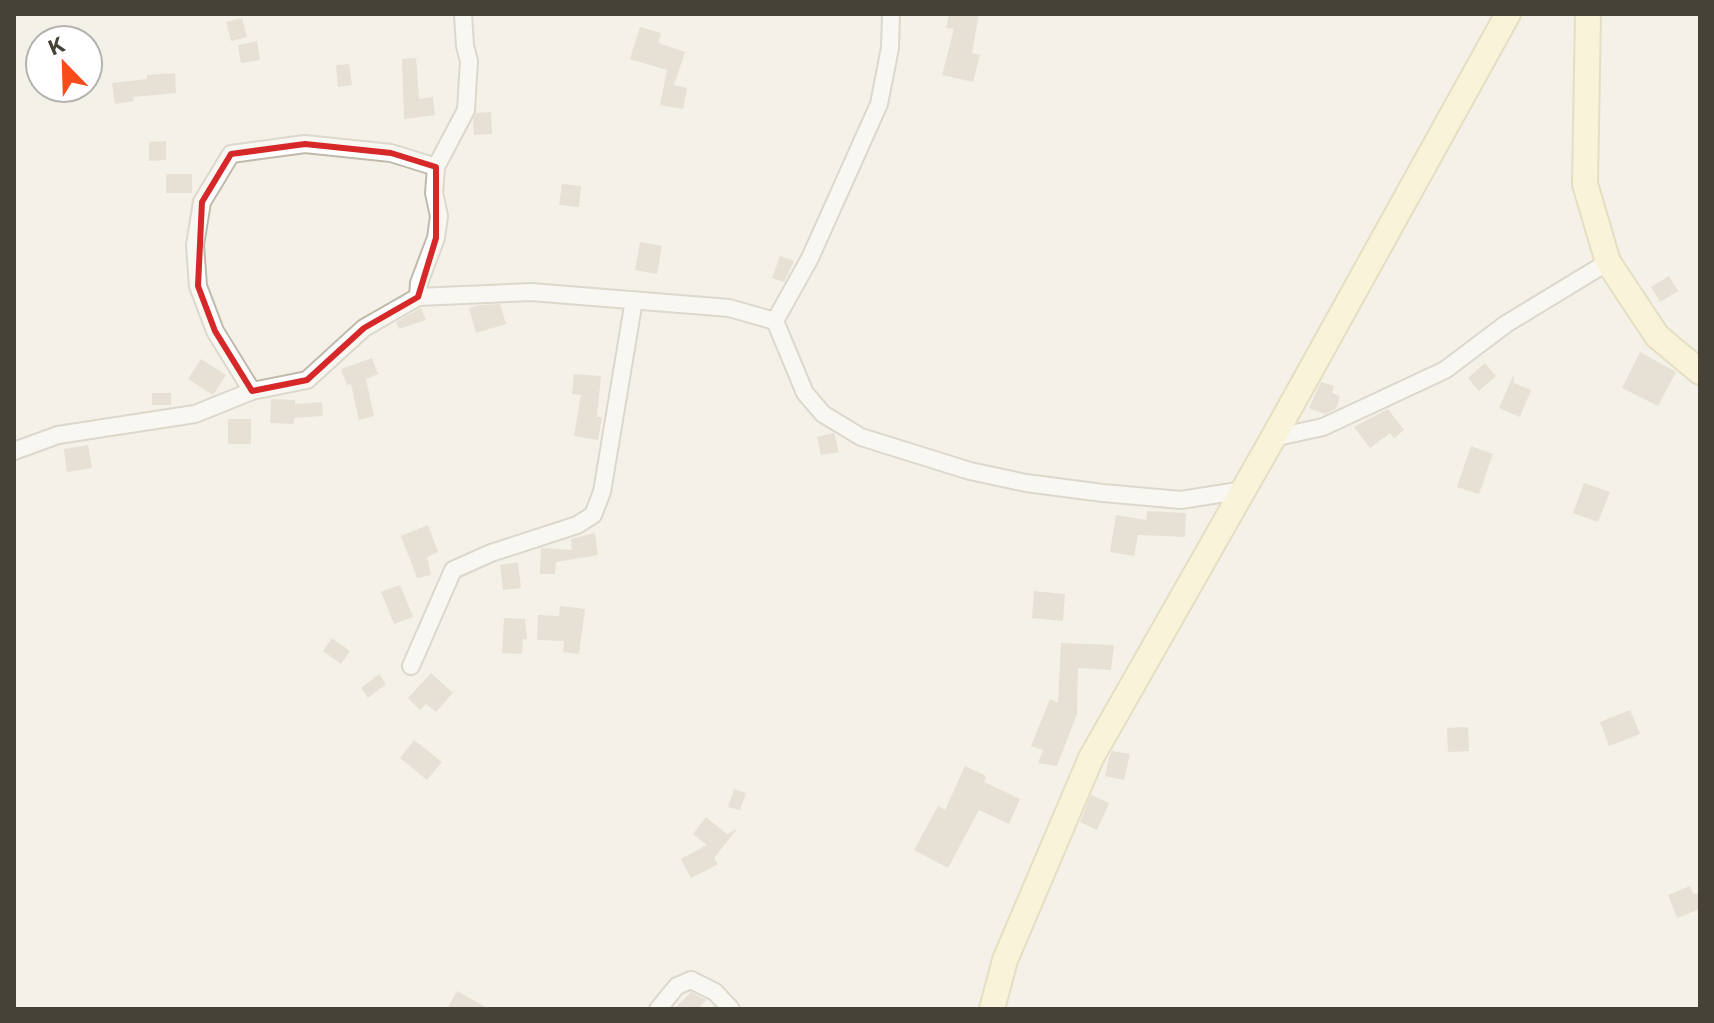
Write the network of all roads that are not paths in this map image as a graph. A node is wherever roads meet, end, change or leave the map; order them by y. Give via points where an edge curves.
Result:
1 (463, 14) edge
2 (891, 14) edge
3 (1508, 14) edge
4 (1588, 14) edge
5 (436, 167) junction
6 (1608, 262) junction
7 (418, 297) junction
8 (634, 300) junction
9 (775, 321) junction
10 (1700, 372) edge
11 (252, 391) junction
12 (1273, 438) junction
13 (14, 451) edge
14 (1244, 490) junction
15 (411, 666) dead end
16 (658, 1009) edge
17 (731, 1009) edge
18 (992, 1009) edge

1 - 5 street via 469,61 466,110
2 - 9 street via 879,104 810,258
3 - 12 street
4 - 6 street via 1585,184
5 - 7 street via 436,238
5 - 11 street via 391,153 305,144 231,154 202,202 195,245 198,286 215,331
6 - 10 street via 1657,336
6 - 12 street via 1506,324 1445,370 1323,427
7 - 8 street via 531,292
7 - 11 street via 364,328 307,380
8 - 9 street via 729,308
8 - 15 street via 602,492 593,515 453,570
9 - 14 street via 805,393 823,414 861,437 1026,483 1181,500
11 - 13 street via 195,414 58,435
12 - 14 street
14 - 18 street via 1091,758 1005,960
16 - 17 street via 677,986 691,980 715,992

